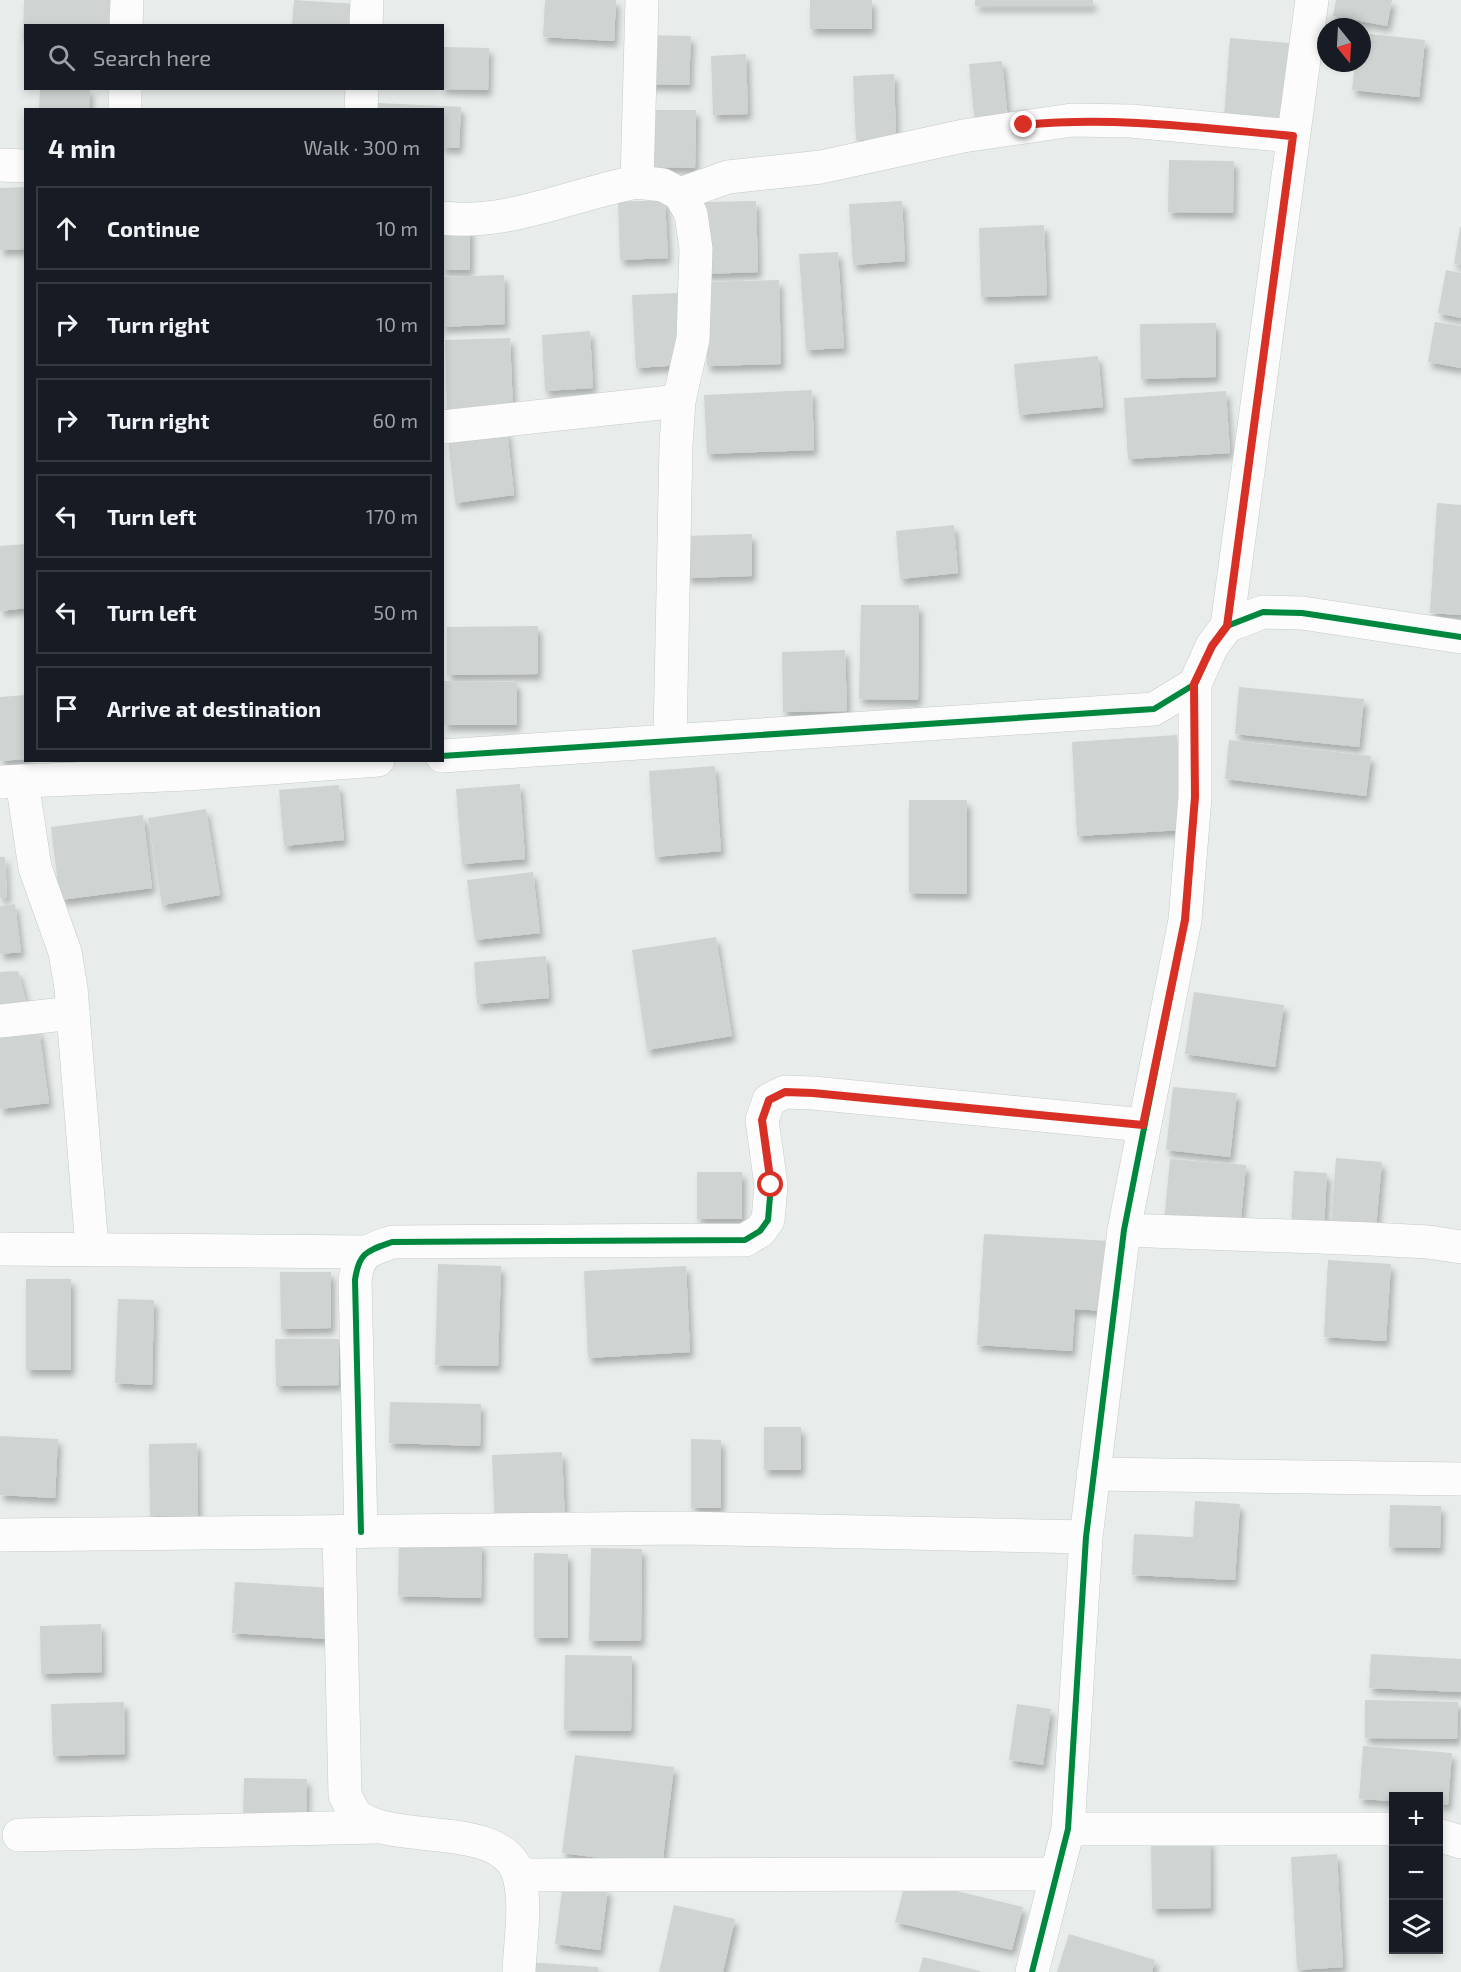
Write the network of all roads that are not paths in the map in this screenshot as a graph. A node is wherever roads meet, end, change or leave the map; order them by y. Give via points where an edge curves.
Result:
1 (127, 0) edge
2 (367, 0) edge
3 (642, 0) edge
4 (1312, 0) edge
5 (126, 24) edge
6 (366, 24) edge
7 (125, 90) edge
8 (362, 90) edge
9 (124, 108) edge
10 (361, 108) edge
11 (1293, 136) junction
12 (0, 165) edge
13 (24, 166) edge
14 (637, 182) junction
15 (680, 194) junction
16 (444, 218) edge
17 (679, 401) junction
18 (444, 427) edge
19 (1227, 626) junction
20 (1461, 637) edge
21 (1194, 684) junction
22 (670, 739) junction
23 (444, 756) edge
24 (351, 762) edge
25 (74, 770) edge
26 (11, 781) edge
27 (73, 1013) junction
28 (0, 1021) edge
29 (1143, 1125) junction
30 (1124, 1230) junction
31 (1461, 1247) edge
32 (92, 1248) junction
33 (0, 1249) edge
34 (366, 1252) junction
35 (1093, 1474) junction
36 (1461, 1479) edge
37 (350, 1532) junction
38 (0, 1535) edge
39 (1086, 1537) junction
40 (376, 1827) junction
41 (1068, 1829) junction
42 (1389, 1829) edge
43 (20, 1834) dead end
44 (1443, 1837) edge
45 (1461, 1842) edge
46 (1056, 1874) junction
47 (519, 1875) junction
48 (519, 1972) edge
49 (1032, 1972) edge

1 - 5 street
2 - 6 street
3 - 14 street
4 - 11 street
7 - 9 street
8 - 10 street
11 - 15 street via 1131,121 1072,120 963,136 821,167 728,177
11 - 19 street
12 - 13 street
14 - 15 street via 663,185
14 - 16 street via 501,217
15 - 17 street via 691,214 696,249 693,339
17 - 18 street
17 - 22 street
19 - 20 street via 1263,612 1302,613
19 - 21 street via 1212,646
21 - 22 street via 1155,709
21 - 29 street via 1195,797 1185,920
22 - 23 street
24 - 25 street via 187,774
25 - 26 street
26 - 27 street via 35,868 65,952
27 - 28 street
27 - 32 street
29 - 30 street
29 - 34 street via 785,1092 769,1100 762,1120 771,1185 768,1220 760,1232 746,1240 392,1242
30 - 31 street via 1371,1239
30 - 35 street
32 - 33 street
32 - 34 street
34 - 37 street via 357,1264 355,1280
35 - 36 street
35 - 39 street
37 - 38 street
37 - 39 street via 683,1528
37 - 40 street via 345,1796 357,1817
39 - 41 street
40 - 43 street
40 - 47 street via 481,1842 506,1853
41 - 42 street
41 - 46 street
44 - 45 street
46 - 47 street
46 - 49 street
47 - 48 street

